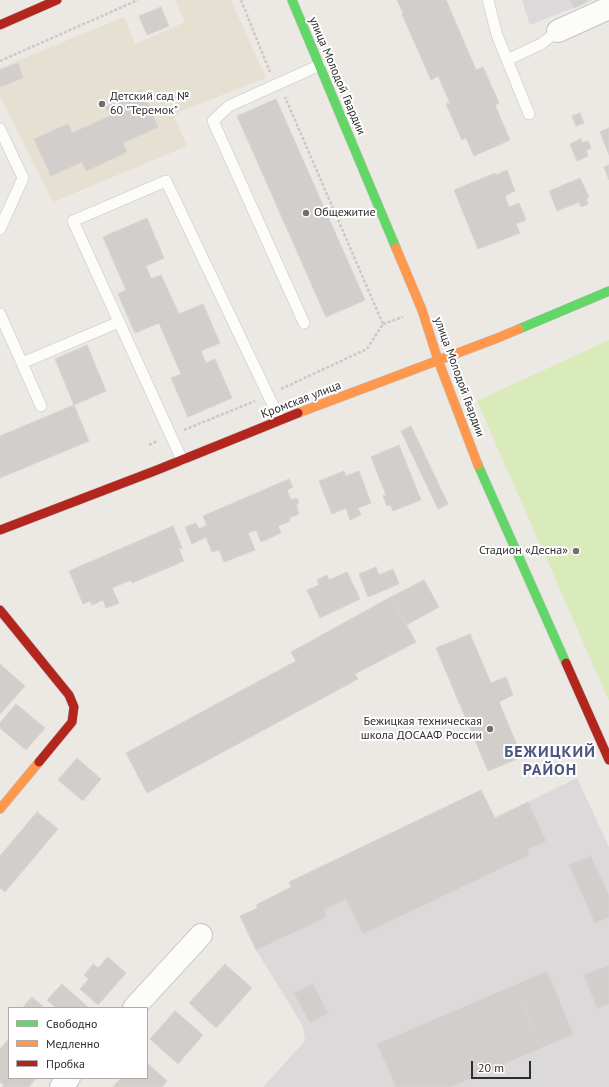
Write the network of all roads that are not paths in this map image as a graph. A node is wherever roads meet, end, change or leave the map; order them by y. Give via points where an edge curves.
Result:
1 (56, 0) edge
2 (292, 0) edge
3 (488, 0) edge
4 (609, 8) edge
5 (0, 25) edge
6 (558, 31) joint
7 (507, 60) junction
8 (320, 65) junction
9 (529, 114) dead end
10 (0, 129) edge
11 (0, 229) edge
12 (609, 290) edge
13 (0, 314) edge
14 (119, 322) junction
15 (304, 323) dead end
16 (438, 360) junction
17 (22, 363) junction
18 (41, 406) dead end
19 (280, 420) junction
20 (182, 460) junction
21 (0, 530) edge
22 (0, 610) edge
23 (609, 760) edge
24 (0, 809) edge
25 (201, 935) dead end
26 (135, 1007) edge
27 (68, 1079) edge
28 (61, 1087) edge

1 - 5 street
2 - 8 street, улица Молодой Гвардии
3 - 7 lane
4 - 6 street
6 - 7 lane via 542,44
7 - 9 lane
8 - 15 lane via 229,106 213,121
8 - 16 street, улица Молодой Гвардии via 422,310
10 - 11 lane via 23,178
12 - 16 street, Кромская улица via 495,339
13 - 17 lane
14 - 17 lane
14 - 19 lane via 73,221 166,181
14 - 20 lane
16 - 19 street, Кромская улица
16 - 23 street, улица Молодой Гвардии via 483,478
17 - 18 lane
19 - 20 street, Кромская улица
20 - 21 street, Кромская улица
22 - 24 street via 69,695 74,707 72,722
25 - 26 street
27 - 28 street

